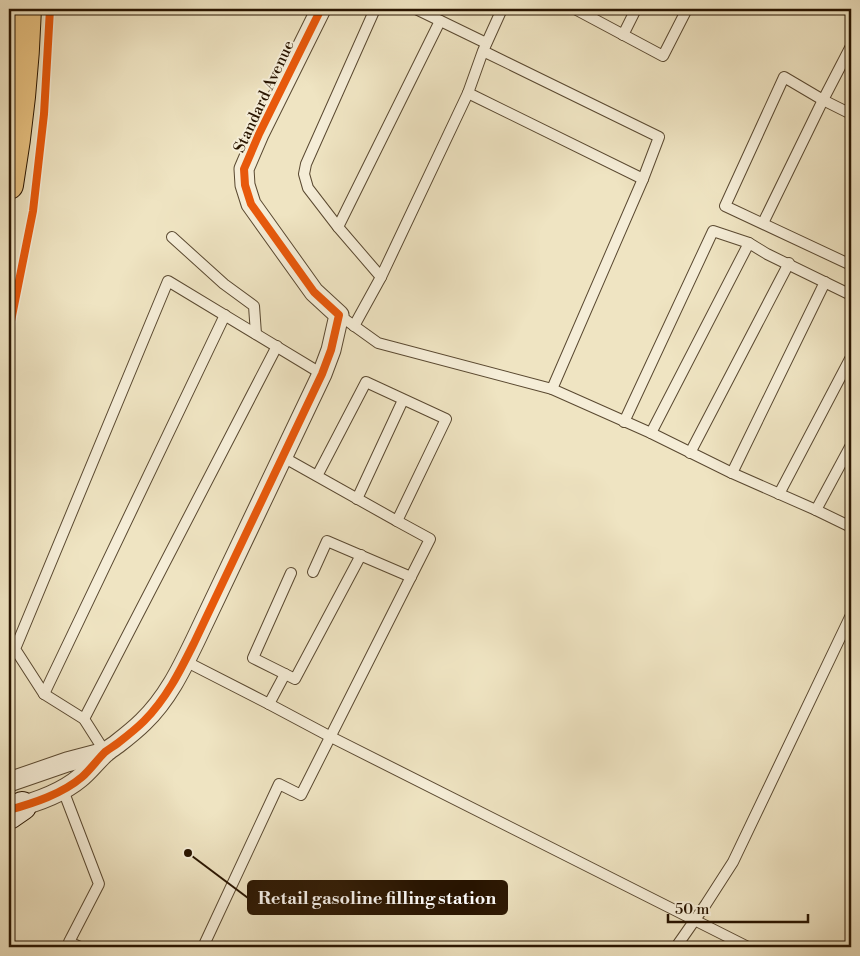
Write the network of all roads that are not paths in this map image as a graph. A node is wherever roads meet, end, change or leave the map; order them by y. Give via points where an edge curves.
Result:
1 (27, 9) edge
2 (320, 9) edge
3 (375, 9) edge
4 (416, 9) edge
5 (502, 9) edge
6 (636, 9) edge
7 (687, 9) edge
8 (578, 10) edge
9 (440, 21) junction
10 (623, 34) junction
11 (485, 47) junction
12 (851, 48) edge
13 (468, 93) junction
14 (823, 100) junction
15 (851, 114) edge
16 (643, 179) junction
17 (9, 185) edge
18 (763, 223) junction
19 (338, 227) junction
20 (172, 237) dead end
21 (749, 243) junction
22 (789, 264) junction
23 (851, 265) edge
24 (381, 277) junction
25 (825, 282) junction
26 (851, 295) edge
27 (225, 315) junction
28 (346, 321) junction
29 (256, 334) junction
30 (278, 346) junction
31 (851, 357) edge
32 (322, 374) junction
33 (552, 389) junction
34 (404, 400) junction
35 (624, 422) junction
36 (651, 433) junction
37 (851, 446) edge
38 (690, 453) junction
39 (283, 457) junction
40 (732, 473) junction
41 (317, 476) junction
42 (779, 494) junction
43 (357, 499) junction
44 (816, 510) junction
45 (397, 521) junction
46 (851, 527) edge
47 (362, 555) junction
48 (313, 572) dead end
49 (291, 573) dead end
50 (412, 577) junction
51 (851, 615) edge
52 (185, 661) junction
53 (285, 674) junction
54 (44, 694) junction
55 (269, 704) junction
56 (84, 719) junction
57 (331, 737) junction
58 (105, 752) junction
59 (16, 780) edge
60 (60, 791) junction
61 (13, 810) edge
62 (694, 921) junction
63 (80, 947) edge
64 (203, 947) edge
65 (676, 947) edge
66 (748, 947) edge

1 - 17 highway via 22,92
2 - 28 street, Standard Avenue via 244,169 245,186 251,204 314,292
3 - 19 lane via 304,174 308,188
4 - 9 lane
5 - 11 lane
6 - 10 lane
7 - 10 lane via 663,56
8 - 10 lane
9 - 11 lane
9 - 19 lane
11 - 13 lane
11 - 16 lane via 659,137
12 - 14 lane
13 - 16 lane
13 - 24 lane
14 - 15 lane
14 - 18 lane
14 - 18 lane via 784,77 725,206
16 - 33 lane
18 - 23 lane
19 - 24 lane
20 - 29 lane via 254,306
21 - 22 lane
21 - 35 lane via 713,231
21 - 36 lane
22 - 25 lane
22 - 38 lane
24 - 28 lane
25 - 26 lane
25 - 40 lane
27 - 29 lane
27 - 54 lane
27 - 54 lane via 168,281 15,649
28 - 32 street
28 - 33 lane via 378,343
29 - 30 lane
30 - 32 lane
30 - 56 lane
31 - 42 lane
32 - 39 street
33 - 35 lane
34 - 41 lane via 366,382
34 - 43 lane
34 - 45 lane via 446,420
35 - 36 lane
36 - 38 lane
37 - 44 lane
38 - 40 lane
39 - 41 lane
39 - 52 street
40 - 42 lane
41 - 43 lane
42 - 44 lane
43 - 45 lane
44 - 46 lane
45 - 50 lane via 430,539
47 - 48 lane via 328,541
47 - 50 lane
47 - 53 lane via 295,679
49 - 53 lane via 253,658
50 - 57 lane
51 - 62 lane via 733,862
52 - 55 lane
52 - 58 street via 151,714
53 - 55 lane
54 - 56 lane
55 - 57 lane
56 - 58 lane
57 - 62 lane
57 - 64 lane via 301,795 280,784
58 - 59 street
58 - 60 street via 87,772
60 - 61 street
60 - 63 lane via 98,884 70,942
62 - 65 lane
62 - 66 lane

